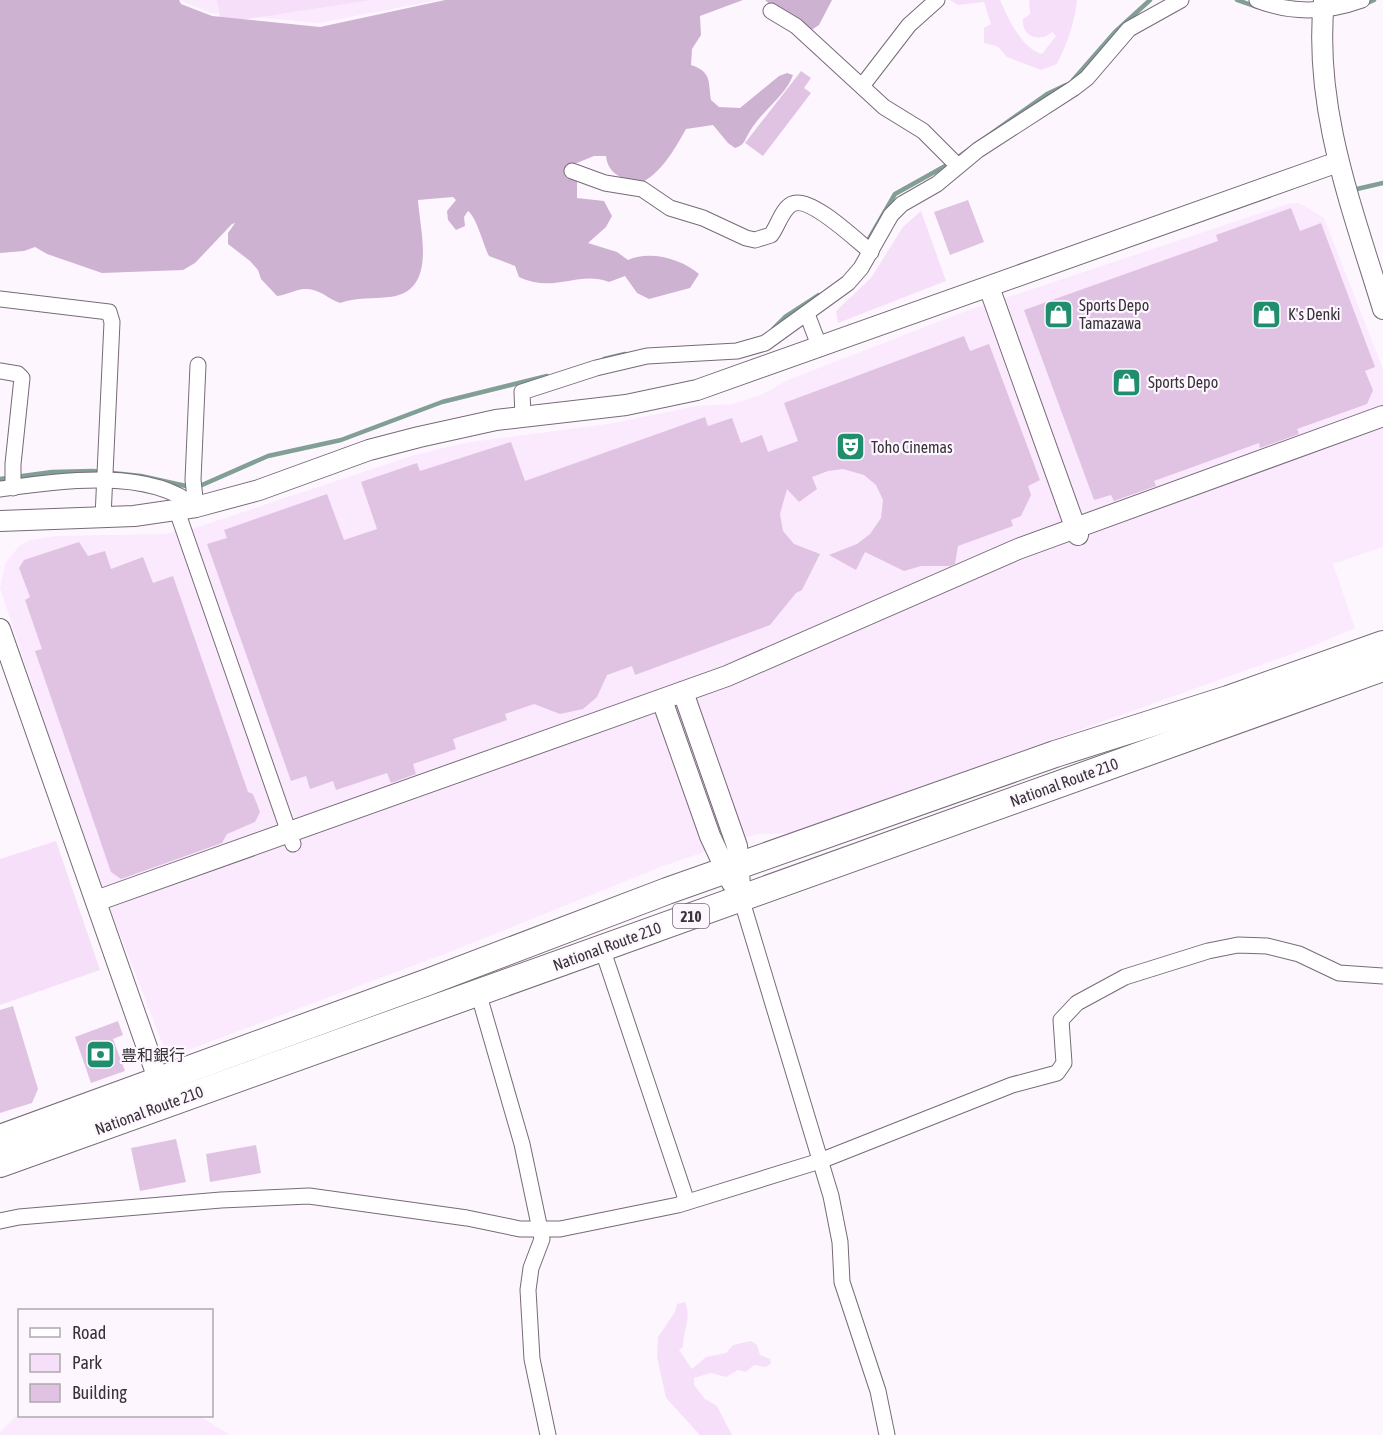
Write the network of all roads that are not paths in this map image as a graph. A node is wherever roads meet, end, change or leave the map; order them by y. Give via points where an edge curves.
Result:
1 (937, 0) edge
2 (1180, 0) edge
3 (1257, 0) edge
4 (1362, 0) edge
5 (1323, 5) edge
6 (771, 11) dead end
7 (862, 86) junction
8 (1338, 162) junction
9 (958, 166) junction
10 (572, 171) dead end
11 (870, 252) junction
12 (989, 287) junction
13 (0, 299) edge
14 (1383, 309) edge
15 (807, 314) junction
16 (820, 348) junction
17 (198, 365) dead end
18 (0, 371) edge
19 (1383, 416) edge
20 (523, 417) junction
21 (1383, 426) edge
22 (106, 475) junction
23 (6, 488) edge
24 (190, 496) junction
25 (103, 517) junction
26 (0, 521) edge
27 (1076, 531) junction
28 (0, 629) edge
29 (1383, 644) edge
30 (1383, 668) edge
31 (685, 697) junction
32 (664, 705) junction
33 (292, 838) junction
34 (732, 868) junction
35 (741, 898) junction
36 (98, 907) junction
37 (602, 948) junction
38 (1383, 976) edge
39 (478, 992) junction
40 (163, 1092) junction
41 (0, 1138) edge
42 (820, 1161) junction
43 (0, 1164) edge
44 (687, 1202) junction
45 (0, 1221) edge
46 (541, 1231) junction
47 (548, 1435) edge
48 (887, 1435) edge

1 - 7 street via 912,21
2 - 9 street via 1134,25 1080,84
3 - 5 street via 1293,10
4 - 5 street
5 - 8 street via 1325,96
6 - 7 street via 796,26
7 - 9 street via 884,107 922,131
8 - 12 street
8 - 14 street
9 - 11 street via 896,209
10 - 11 street via 595,181 642,189 670,208 750,239 771,235 790,205 807,204
11 - 15 street via 848,284
12 - 16 street
12 - 27 street
13 - 22 street via 109,312 112,322
15 - 16 street
15 - 20 street via 753,348 647,356 524,391 520,397
16 - 20 street via 677,395 608,408
17 - 24 street
18 - 23 street via 22,378 13,464
19 - 27 street
20 - 24 street via 390,444 259,490
21 - 27 street
22 - 23 street
22 - 24 street
22 - 25 street
24 - 25 street
24 - 33 street
25 - 26 street
27 - 31 street
28 - 36 street
29 - 34 highway, National Route 210 / 210
30 - 35 highway, National Route 210 / 210
31 - 32 street
31 - 34 street via 736,846
32 - 33 street
32 - 34 street
33 - 36 street
34 - 35 street
34 - 40 highway, National Route 210 / 210
35 - 37 highway, National Route 210 / 210
35 - 42 street
36 - 40 street
37 - 39 highway, National Route 210 / 210
37 - 44 street
38 - 42 street via 1339,973 1287,950 1258,945 1226,946 1125,977 1065,1013 1061,1020 1061,1071 1012,1085
39 - 40 highway, National Route 210 / 210
39 - 46 street via 522,1144
40 - 41 highway, National Route 210 / 210
40 - 43 highway, National Route 210 / 210
42 - 44 street
42 - 48 street via 838,1230 842,1282 878,1391
44 - 46 street
45 - 46 street via 294,1196
46 - 47 street via 528,1290 532,1359

